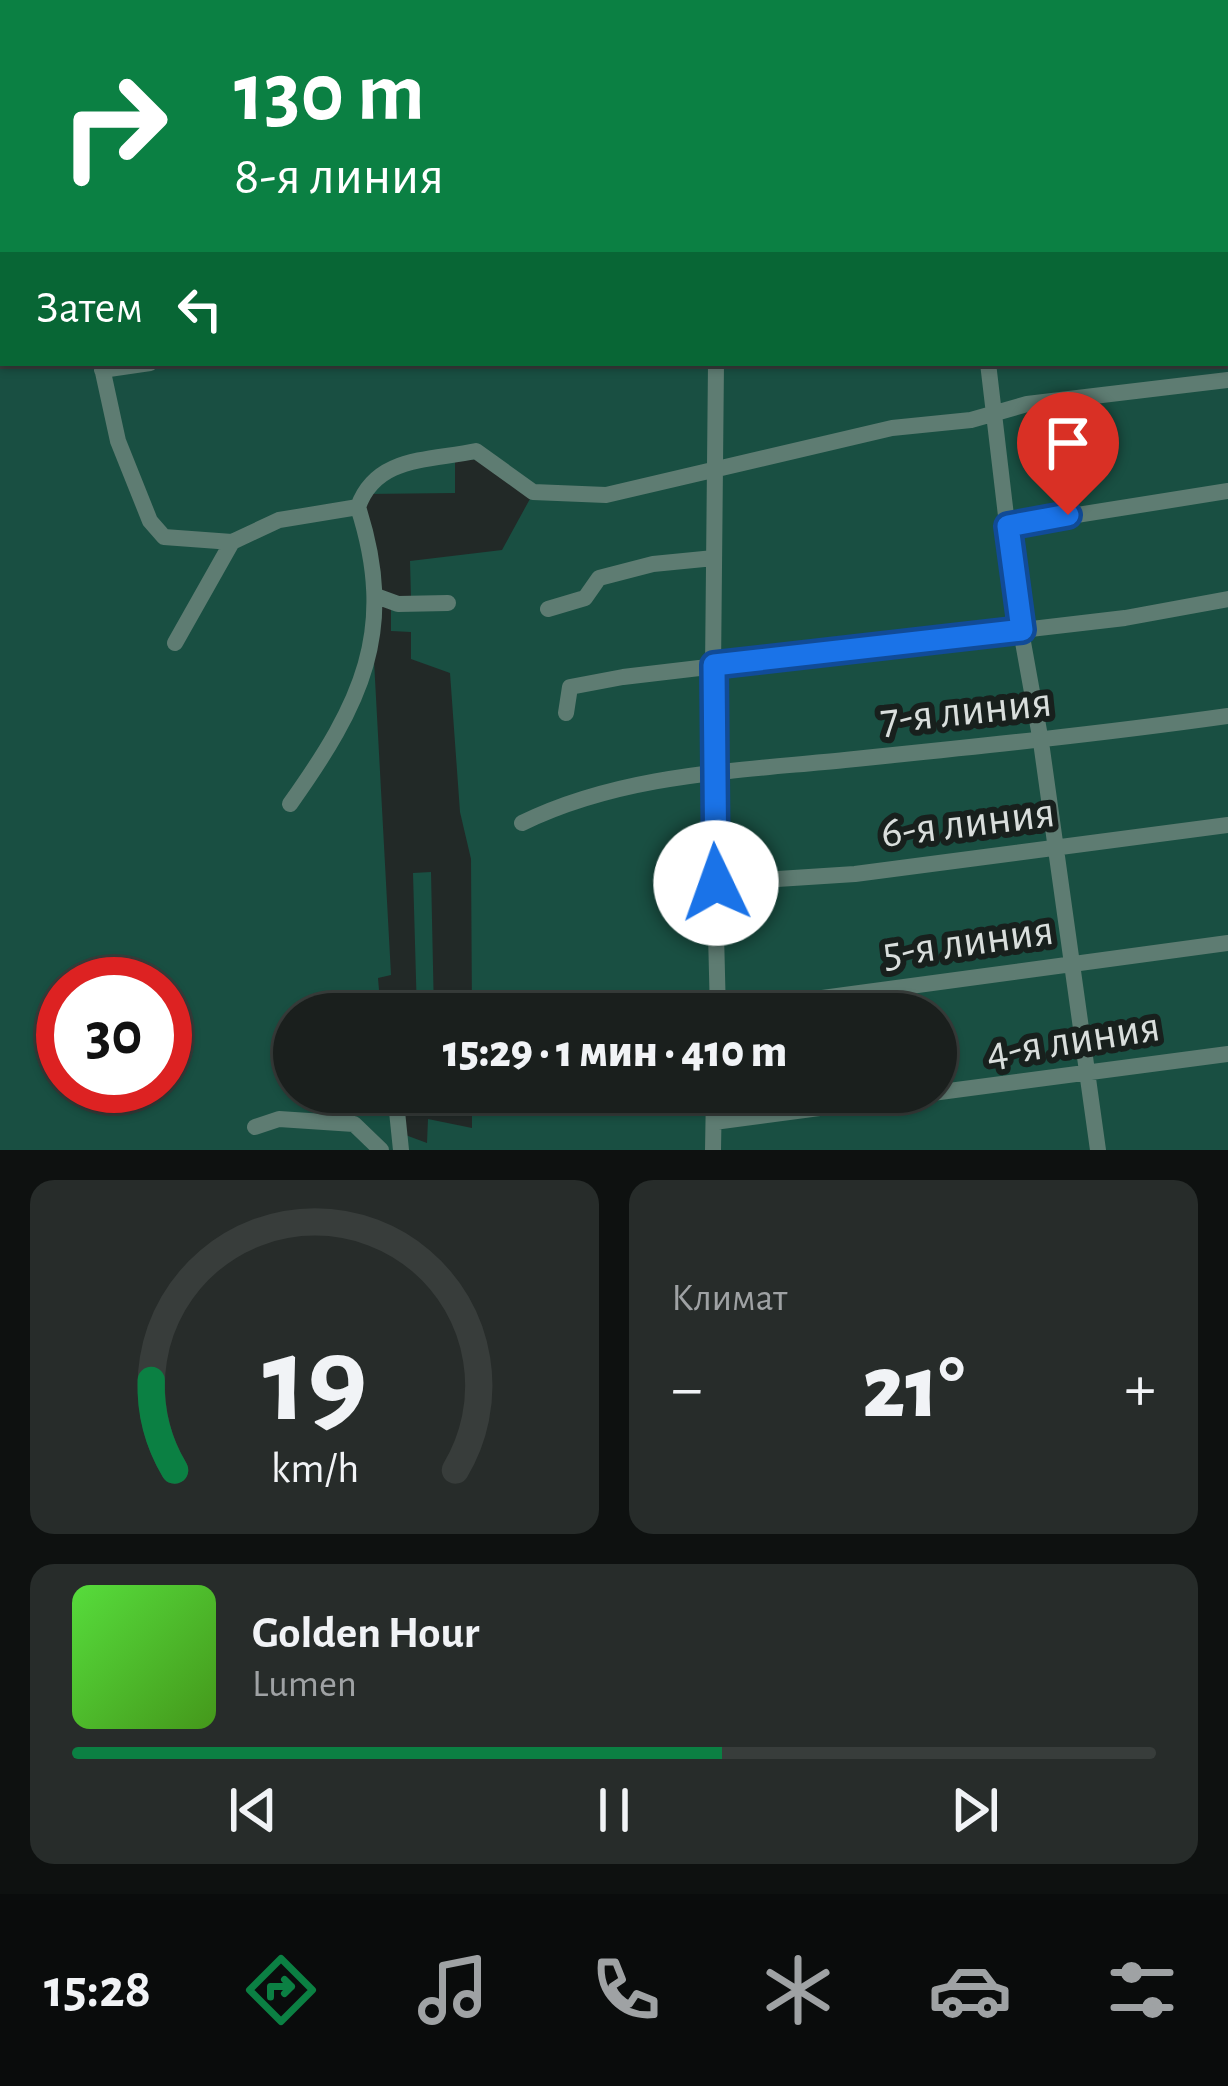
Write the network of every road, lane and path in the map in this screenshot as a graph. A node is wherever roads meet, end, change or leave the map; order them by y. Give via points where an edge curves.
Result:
1 (101, 366) edge
2 (716, 366) edge
3 (988, 366) edge
4 (1228, 380) edge
5 (993, 414) junction
6 (718, 471) junction
7 (1228, 491) edge
8 (358, 507) junction
9 (1008, 526) junction
10 (232, 542) junction
11 (714, 558) junction
12 (376, 596) junction
13 (1228, 598) edge
14 (448, 603) dead end
15 (548, 609) dead end
16 (1022, 630) junction
17 (175, 643) dead end
18 (714, 665) junction
19 (566, 713) dead end
20 (1228, 716) edge
21 (1041, 742) junction
22 (712, 772) junction
23 (290, 804) dead end
24 (522, 823) dead end
25 (1228, 825) edge
26 (1054, 849) junction
27 (716, 883) junction
28 (1228, 944) edge
29 (1074, 964) junction
30 (718, 993) edge
31 (863, 993) edge
32 (1228, 1054) edge
33 (1086, 1072) junction
34 (397, 1113) edge
35 (714, 1113) edge
36 (714, 1122) junction
37 (255, 1126) dead end
38 (381, 1150) edge
39 (400, 1150) edge
40 (713, 1150) edge
41 (1098, 1150) edge

1 - 10 street via 118,441 150,521 164,537
2 - 6 street
3 - 5 street
4 - 5 street
5 - 6 street via 765,454
5 - 9 street
6 - 8 street via 606,495 532,492 476,451 386,469 367,481
6 - 11 street
7 - 9 street
8 - 10 street via 279,520
8 - 12 street
9 - 16 street
10 - 17 street
11 - 15 street via 599,578 585,598
11 - 18 street
12 - 14 street
12 - 23 street via 358,693
13 - 16 street
16 - 18 street
16 - 21 street
18 - 19 street via 570,687
18 - 22 street
20 - 21 street, 7-я линия
21 - 22 street, 7-я линия
21 - 26 street
22 - 24 street, 7-я линия via 590,796
22 - 27 street
25 - 26 street, 6-я линия
26 - 27 street, 6-я линия
26 - 29 street
27 - 30 street
28 - 29 street, 5-я линия
29 - 31 street, 5-я линия
29 - 33 street
32 - 33 street, 4-я линия
33 - 36 street, 4-я линия
33 - 41 street
34 - 39 street
35 - 36 street
36 - 40 street
37 - 38 street via 279,1119 354,1124

